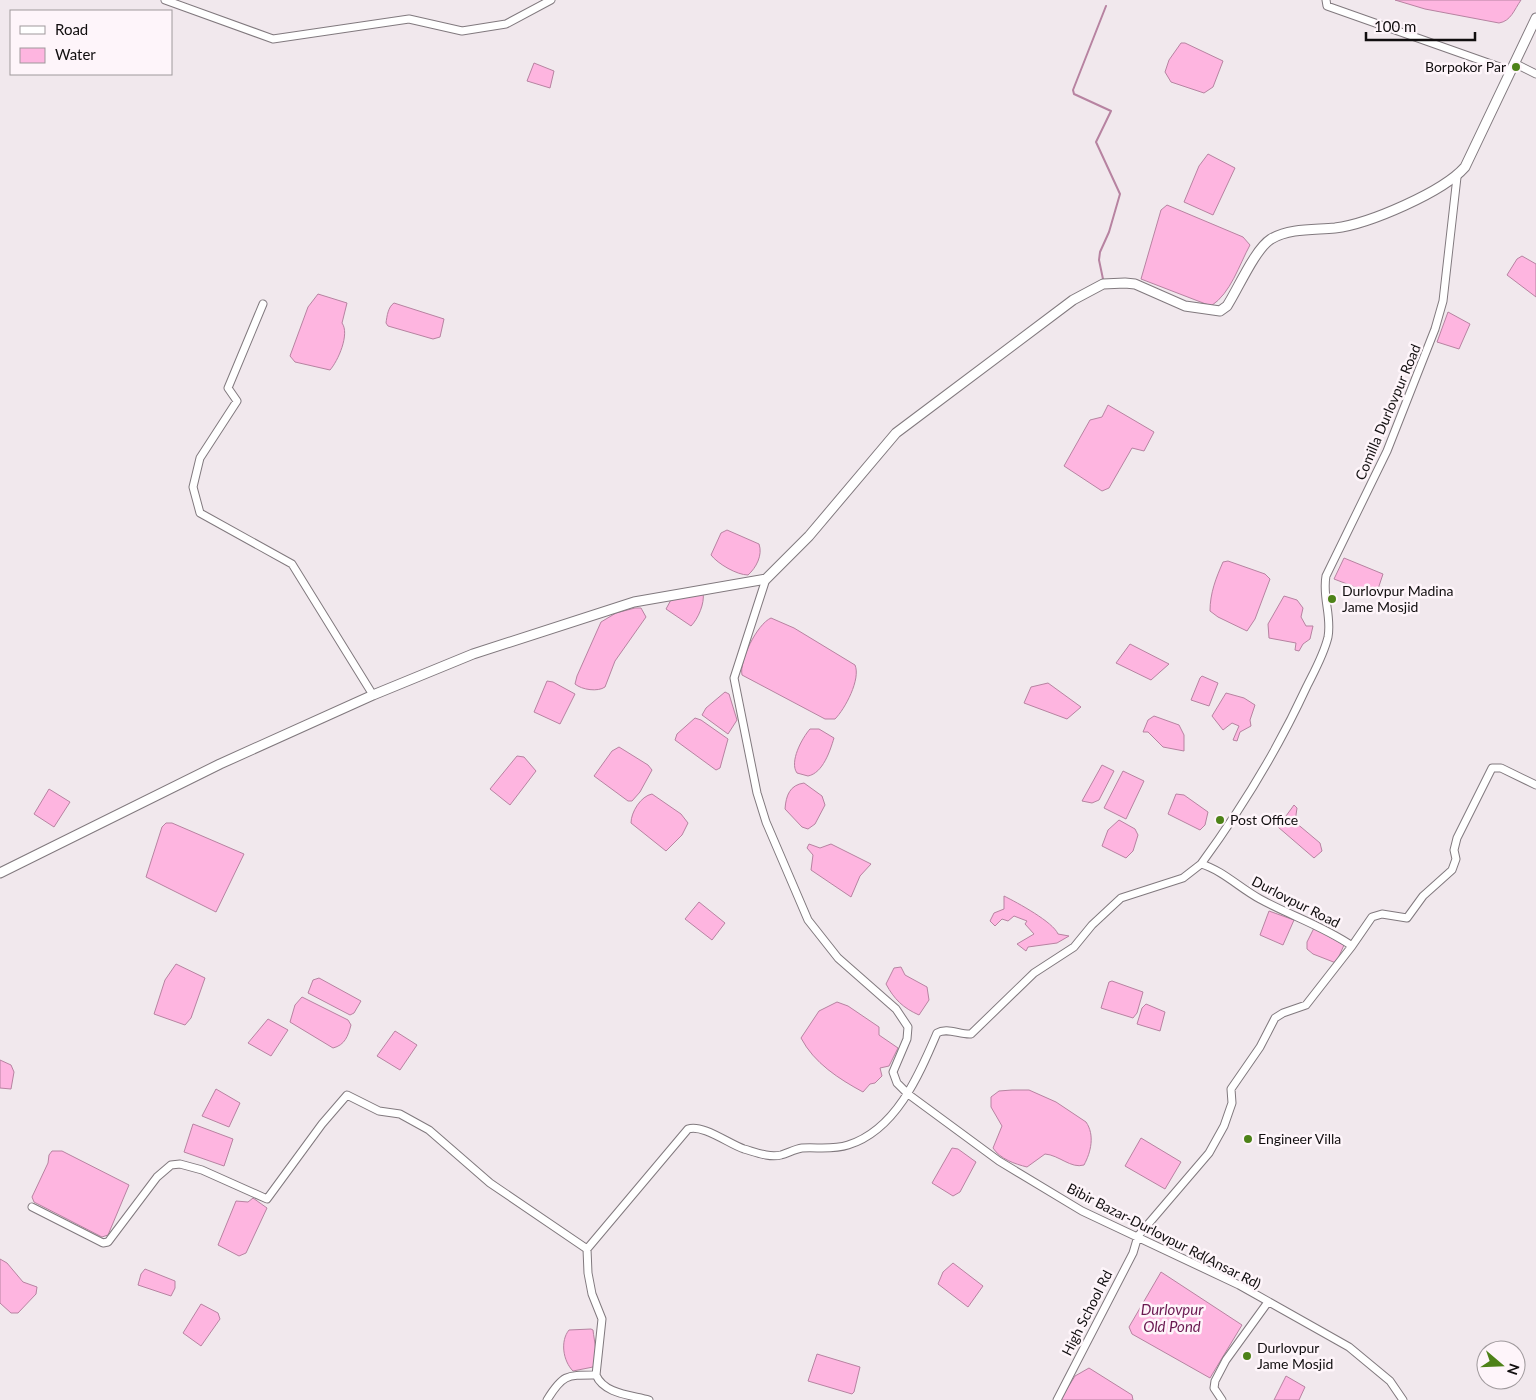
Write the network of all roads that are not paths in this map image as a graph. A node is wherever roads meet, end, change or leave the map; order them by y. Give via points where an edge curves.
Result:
1 (164, 0) edge
2 (551, 0) edge
3 (1326, 0) edge
4 (1536, 18) edge
5 (1513, 67) junction
6 (1536, 74) edge
7 (1457, 177) junction
8 (263, 304) dead end
9 (766, 579) junction
10 (374, 695) junction
11 (1536, 785) edge
12 (1201, 864) junction
13 (0, 873) edge
14 (1352, 946) junction
15 (908, 1094) junction
16 (32, 1207) dead end
17 (1138, 1236) junction
18 (587, 1248) junction
19 (1268, 1302) junction
20 (596, 1375) junction
21 (547, 1400) edge
22 (649, 1400) edge
23 (1057, 1400) edge
24 (1222, 1400) edge
25 (1403, 1400) edge

1 - 2 street via 273,38 409,19 462,31 506,24
3 - 5 street via 1328,6
4 - 5 main road
5 - 6 street
5 - 7 main road via 1465,167
7 - 9 main road via 1403,206 1351,224 1305,229 1270,240 1259,252 1228,306 1220,311 1185,306 1135,284 1125,283 1103,284 1073,300 896,433 809,536
7 - 12 street, Comilla Durlovpur Road via 1444,301 1430,345 1390,442 1326,576 1324,593 1330,629 1325,648 1247,797
8 - 10 street via 228,388 238,401 200,458 193,487 200,512 292,564
9 - 10 main road via 634,602 473,654
9 - 15 street, Bibir Bazar-Durlovpur Rd(Ansar Rd) via 734,678 757,793 808,920 838,958 896,1010 908,1027 907,1039 893,1072 897,1083
10 - 13 main road via 220,764
11 - 14 street via 1501,768 1492,768 1457,838 1452,870 1423,896 1407,918 1382,914 1372,917
12 - 14 street, Durlovpur Road via 1263,901 1310,921
12 - 15 street via 1183,878 1121,898 1092,925 1074,948 1034,973 971,1034 945,1030 938,1033
14 - 17 street via 1306,1005 1276,1018 1233,1085 1232,1103 1224,1126 1209,1152
15 - 17 street, Bibir Bazar-Durlovpur Rd(Ansar Rd) via 999,1161 1082,1211
15 - 18 street via 880,1127 863,1138 841,1146 800,1148 779,1156 742,1148 700,1129 688,1129
16 - 18 street via 103,1243 108,1242 157,1177 171,1165 180,1164 268,1199 346,1095 379,1111 400,1114 428,1130 490,1183
17 - 19 street, Bibir Bazar-Durlovpur Rd(Ansar Rd)
17 - 23 street, High School Rd via 1133,1253
18 - 20 street via 592,1294 602,1319
19 - 24 street via 1220,1370 1214,1388
19 - 25 street, Bibir Bazar-Durlovpur Rd(Ansar Rd) via 1348,1347 1390,1381
20 - 21 street via 567,1376 557,1384
20 - 22 street via 600,1383 609,1389

